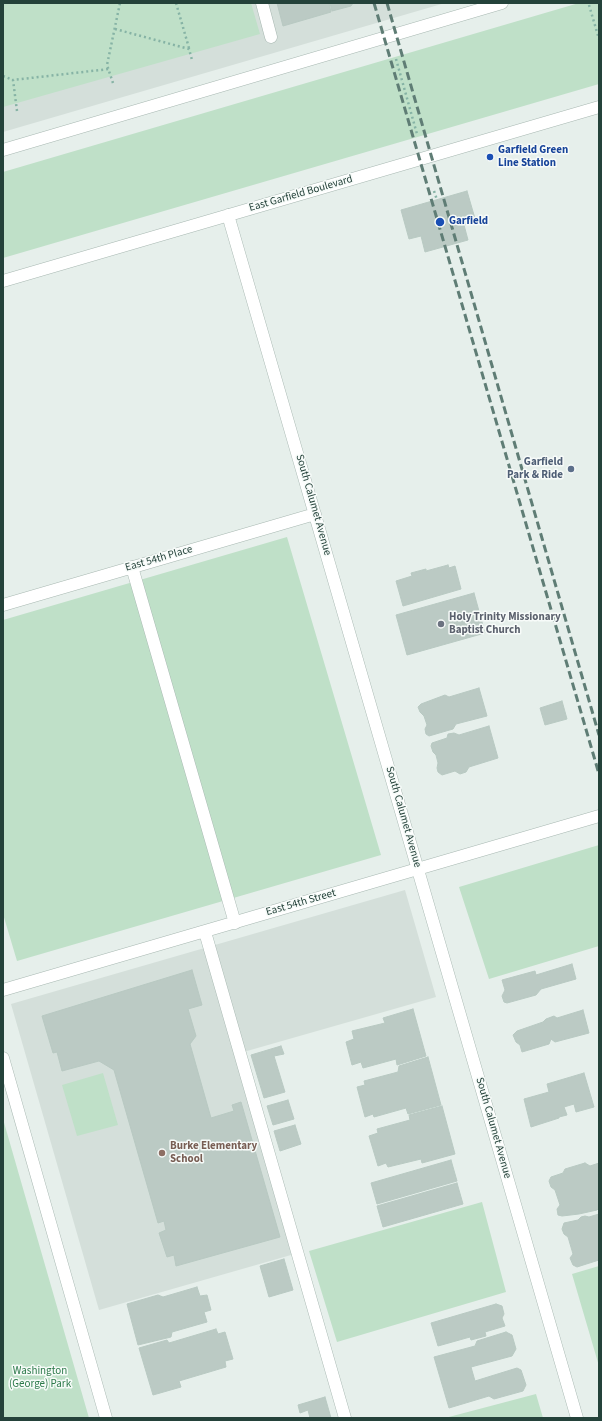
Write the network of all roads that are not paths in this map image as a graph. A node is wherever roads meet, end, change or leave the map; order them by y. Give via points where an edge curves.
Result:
1 (262, 3) edge
2 (502, 3) edge
3 (271, 37) dead end
4 (599, 107) edge
5 (3, 150) edge
6 (228, 215) junction
7 (3, 281) edge
8 (315, 514) junction
9 (132, 567) junction
10 (3, 605) edge
11 (599, 816) edge
12 (418, 869) junction
13 (235, 923) junction
14 (205, 932) junction
15 (3, 990) edge
16 (3, 1058) edge
17 (106, 1418) edge
18 (345, 1418) edge
19 (577, 1418) edge

1 - 3 street
2 - 5 street
4 - 6 street, East Garfield Boulevard
6 - 7 street, East Garfield Boulevard
6 - 8 street, South Calumet Avenue
8 - 9 street, East 54th Place
8 - 12 street, South Calumet Avenue
9 - 10 street, East 54th Place
9 - 13 street
11 - 12 street, East 54th Street
12 - 13 street, East 54th Street
12 - 19 street, South Calumet Avenue
13 - 14 street, East 54th Street
14 - 15 street, East 54th Street
14 - 18 street
16 - 17 street

